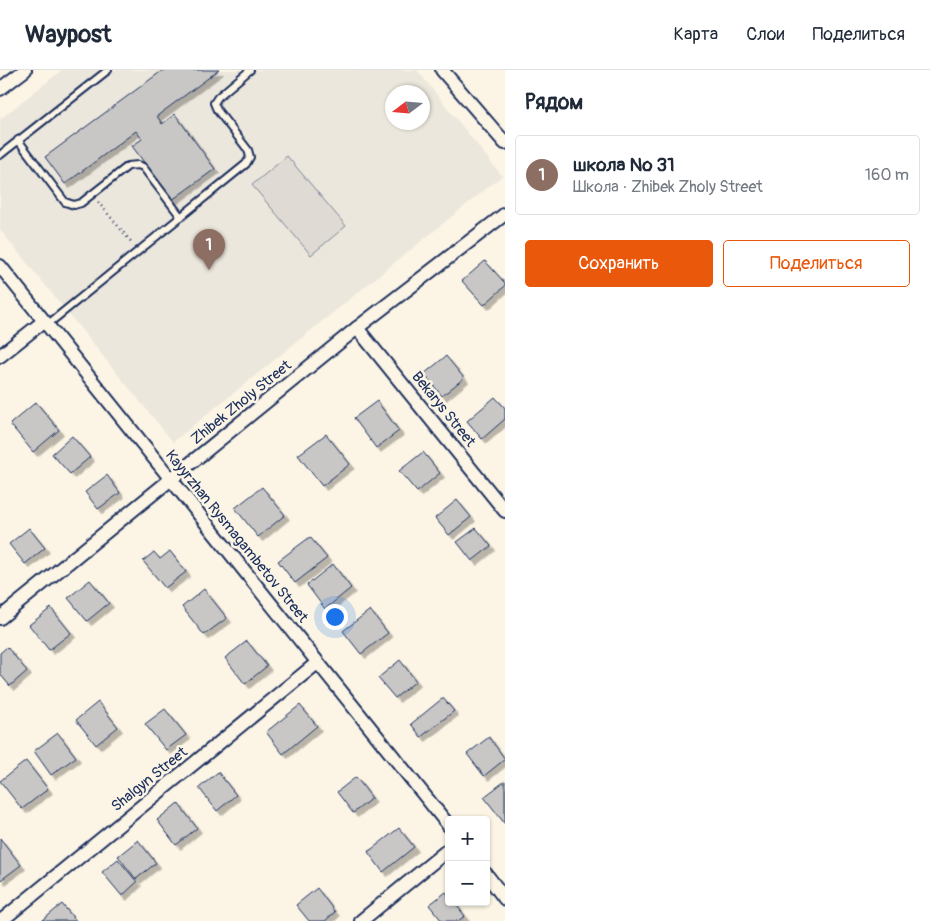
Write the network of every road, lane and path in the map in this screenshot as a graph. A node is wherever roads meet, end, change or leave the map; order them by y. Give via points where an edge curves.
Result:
1 (26, 70) edge
2 (108, 70) edge
3 (250, 70) edge
4 (442, 70) edge
5 (0, 89) edge
6 (18, 140) junction
7 (505, 143) edge
8 (0, 155) edge
9 (93, 194) junction
10 (505, 214) edge
11 (181, 217) junction
12 (139, 251) junction
13 (0, 266) edge
14 (45, 323) junction
15 (357, 328) junction
16 (0, 356) edge
17 (171, 481) junction
18 (505, 510) edge
19 (0, 618) edge
20 (317, 663) junction
21 (445, 821) edge
22 (445, 852) edge
23 (490, 879) edge
24 (505, 899) edge
25 (1, 921) edge
26 (361, 921) edge

1 - 5 street
2 - 6 lane
3 - 11 lane via 214,104 248,150 250,158
4 - 7 street
6 - 8 lane
6 - 9 lane via 66,202 81,203
9 - 11 lane via 128,166 138,165
9 - 12 path
10 - 15 street, Zhibek Zholy Street
11 - 12 lane
12 - 14 lane
13 - 14 street, Kayyrzhan Rysmagambetov Street
14 - 16 street
14 - 17 street, Kayyrzhan Rysmagambetov Street
15 - 17 street, Zhibek Zholy Street
15 - 18 street, Bekarys Street
17 - 19 street, Zhibek Zholy Street
17 - 20 street, Kayyrzhan Rysmagambetov Street
20 - 21 street, Kayyrzhan Rysmagambetov Street
20 - 25 street, Shalgyn Street
22 - 26 street
23 - 24 street

